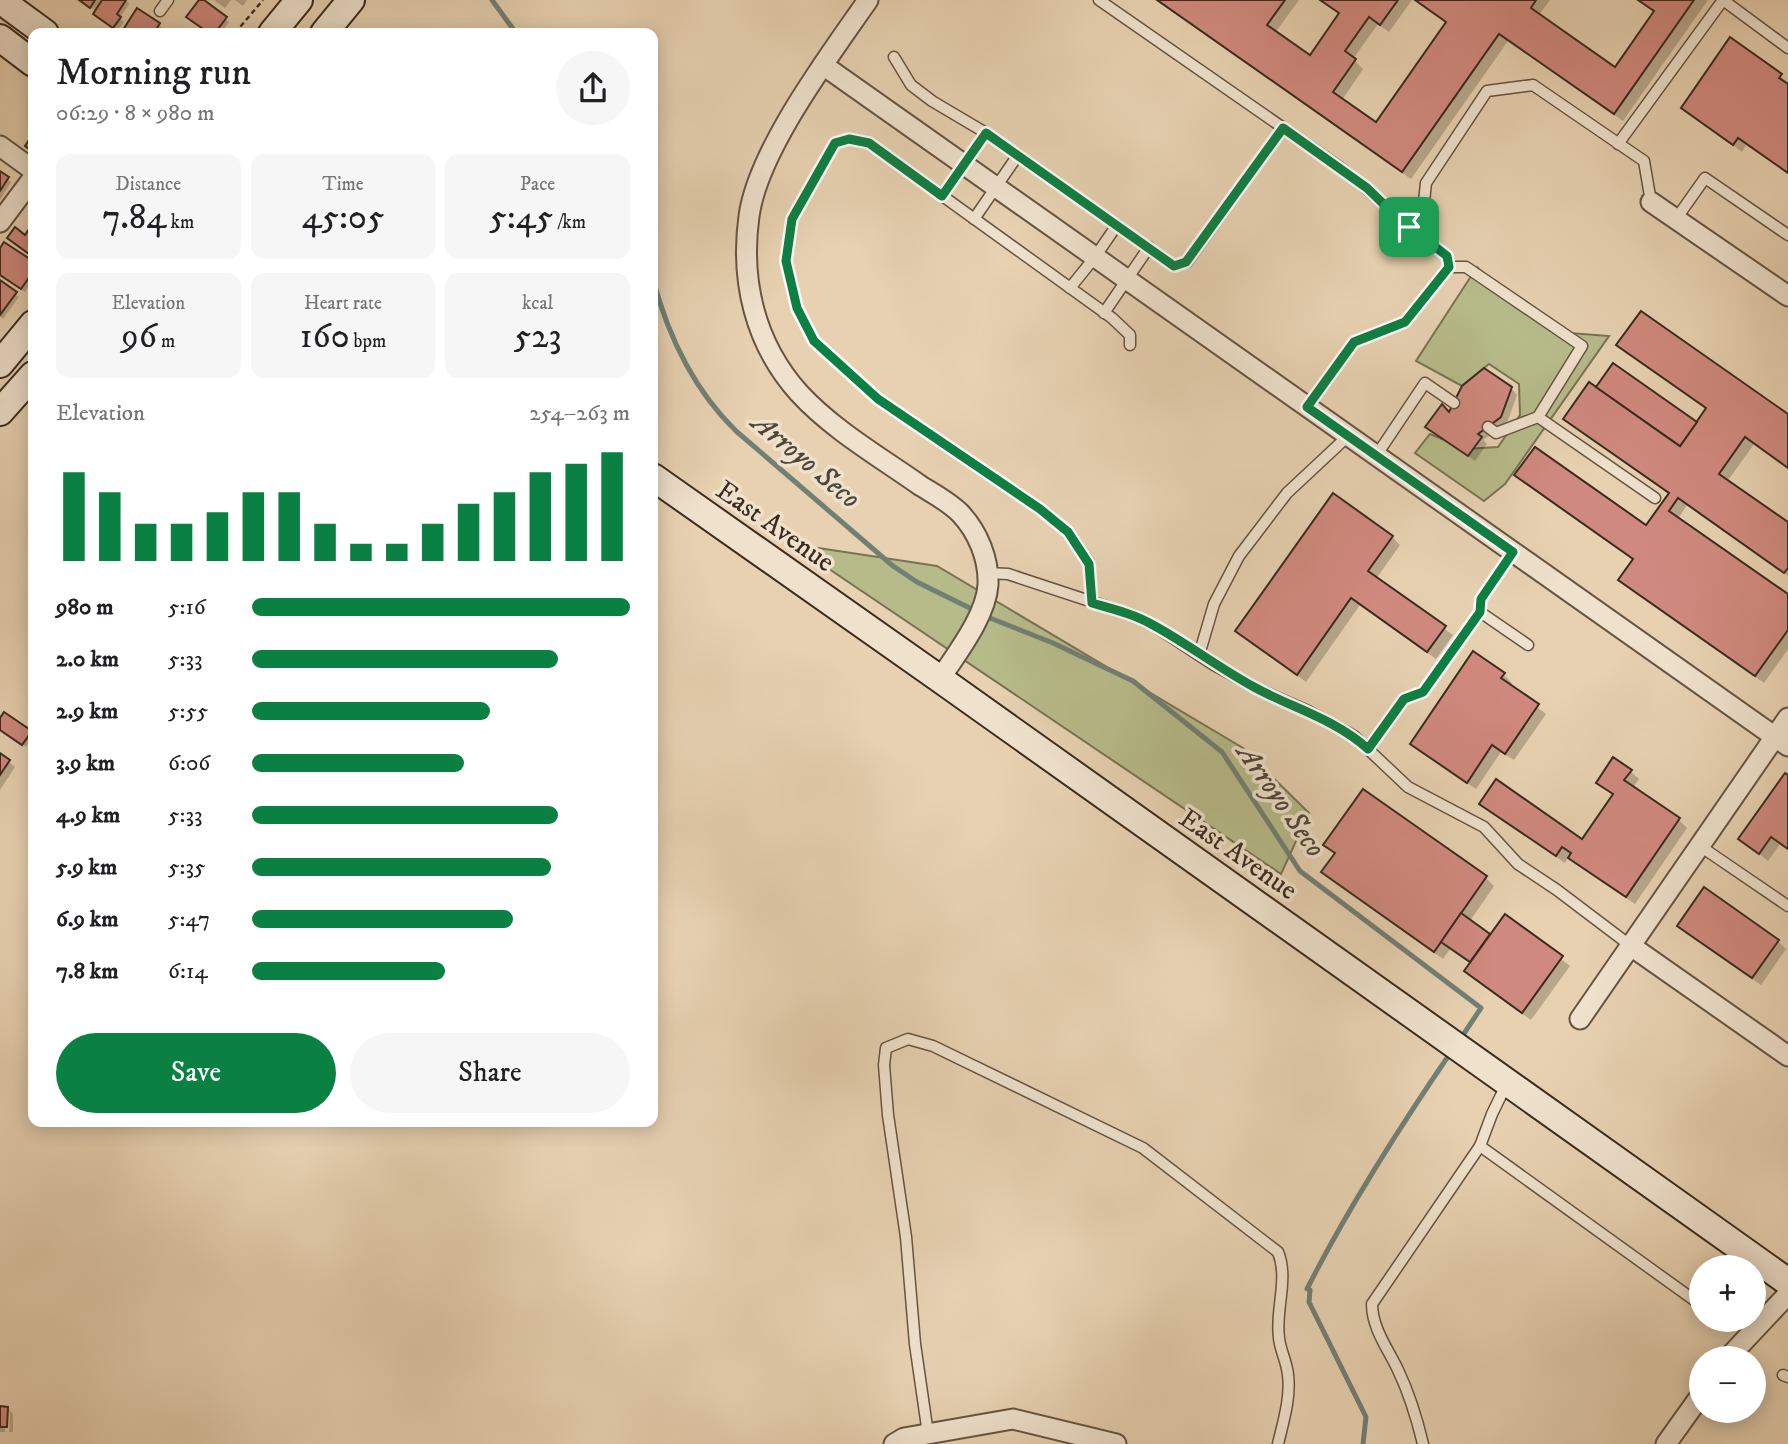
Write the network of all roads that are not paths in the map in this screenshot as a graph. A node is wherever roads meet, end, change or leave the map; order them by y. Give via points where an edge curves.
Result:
1 (0, 0) edge
2 (168, 0) edge
3 (299, 0) edge
4 (351, 0) edge
5 (868, 0) edge
6 (1099, 0) edge
7 (1723, 0) edge
8 (160, 11) dead end
9 (38, 28) edge
10 (276, 28) edge
11 (328, 28) edge
12 (0, 38) edge
13 (1788, 48) edge
14 (894, 57) dead end
15 (28, 59) edge
16 (823, 65) junction
17 (1283, 128) junction
18 (986, 133) junction
19 (1618, 144) junction
20 (0, 146) edge
21 (1018, 155) junction
22 (963, 164) junction
23 (28, 166) edge
24 (28, 185) edge
25 (995, 187) junction
26 (942, 196) junction
27 (1651, 202) joint
28 (974, 219) junction
29 (1676, 219) junction
30 (0, 222) edge
31 (1117, 225) junction
32 (1409, 227) junction
33 (1788, 235) edge
34 (1149, 247) junction
35 (1095, 257) junction
36 (1449, 267) junction
37 (1127, 280) junction
38 (1070, 288) junction
39 (1788, 296) edge
40 (1104, 313) junction
41 (28, 330) edge
42 (1130, 345) dead end
43 (0, 364) edge
44 (28, 381) edge
45 (1454, 403) dead end
46 (1307, 407) junction
47 (0, 412) edge
48 (1538, 416) junction
49 (1488, 427) dead end
50 (1348, 436) junction
51 (1376, 456) junction
52 (658, 481) edge
53 (1655, 498) dead end
54 (1513, 552) junction
55 (987, 573) junction
56 (1092, 603) junction
57 (1480, 612) junction
58 (1528, 645) dead end
59 (1199, 655) junction
60 (940, 679) junction
61 (1788, 718) edge
62 (1781, 742) edge
63 (1368, 749) junction
64 (1700, 846) junction
65 (1788, 906) edge
66 (1631, 946) junction
67 (1580, 1019) dead end
68 (1788, 1056) edge
69 (1507, 1082) junction
70 (1480, 1146) junction
71 (1788, 1282) edge
72 (1788, 1294) edge
73 (1689, 1296) edge
74 (1739, 1346) edge
75 (1689, 1412) edge
76 (928, 1434) junction
77 (894, 1444) edge
78 (1116, 1444) edge
79 (1278, 1444) edge
80 (1423, 1444) edge
81 (1667, 1444) edge

1 - 9 street
2 - 8 lane
3 - 10 street
4 - 11 street
5 - 16 street
6 - 17 lane
7 - 13 lane
7 - 19 lane
12 - 15 street
14 - 18 lane via 911,85
16 - 22 street
16 - 55 street via 763,168 749,215 746,280 759,328 774,361 800,394 839,428 959,512 975,532
17 - 32 lane via 1367,188
17 - 34 lane via 1186,262 1174,266
18 - 21 lane
18 - 22 lane
19 - 27 lane via 1644,161
19 - 32 lane via 1533,85 1487,91 1426,183 1423,211
20 - 23 street
21 - 25 lane
21 - 31 lane
22 - 25 street
22 - 26 lane
24 - 30 street
25 - 28 lane
25 - 35 street
26 - 28 lane
26 - 56 lane via 869,143 849,139 835,143 792,219 786,261 797,308 814,341 878,399 1068,532 1089,564
27 - 29 street
28 - 38 lane
29 - 33 lane via 1705,178
29 - 39 street
31 - 34 lane
31 - 35 lane
32 - 36 lane via 1447,256
34 - 37 lane
35 - 37 street
35 - 38 lane
36 - 46 lane via 1405,322 1354,342
36 - 48 lane via 1466,267 1583,346
37 - 40 lane
37 - 46 street
38 - 40 lane
40 - 42 lane via 1130,335
41 - 43 street
44 - 47 street
45 - 51 lane via 1425,383
46 - 50 street
48 - 49 lane via 1496,433
48 - 53 lane
50 - 51 street
50 - 59 lane via 1287,493 1239,556 1214,604
51 - 54 street
52 - 60 street, East Avenue
54 - 57 lane via 1481,599
54 - 62 street
55 - 56 lane via 1008,574
55 - 60 street via 984,606
56 - 59 lane via 1144,620
57 - 58 lane
57 - 63 lane via 1423,692 1404,699
59 - 63 lane via 1354,736
60 - 69 street, East Avenue
61 - 62 street
62 - 64 street
63 - 66 lane via 1408,787 1484,827 1518,864
64 - 65 lane
64 - 66 street
66 - 67 street
66 - 68 street
69 - 70 lane
69 - 71 street, East Avenue
70 - 73 lane
70 - 80 lane via 1372,1304 1372,1318 1399,1373
72 - 74 street
75 - 81 street
76 - 77 street
76 - 78 street via 1013,1419
76 - 79 lane via 884,1065 887,1048 908,1039 933,1046 1143,1148 1278,1252 1282,1274 1278,1337 1289,1376

